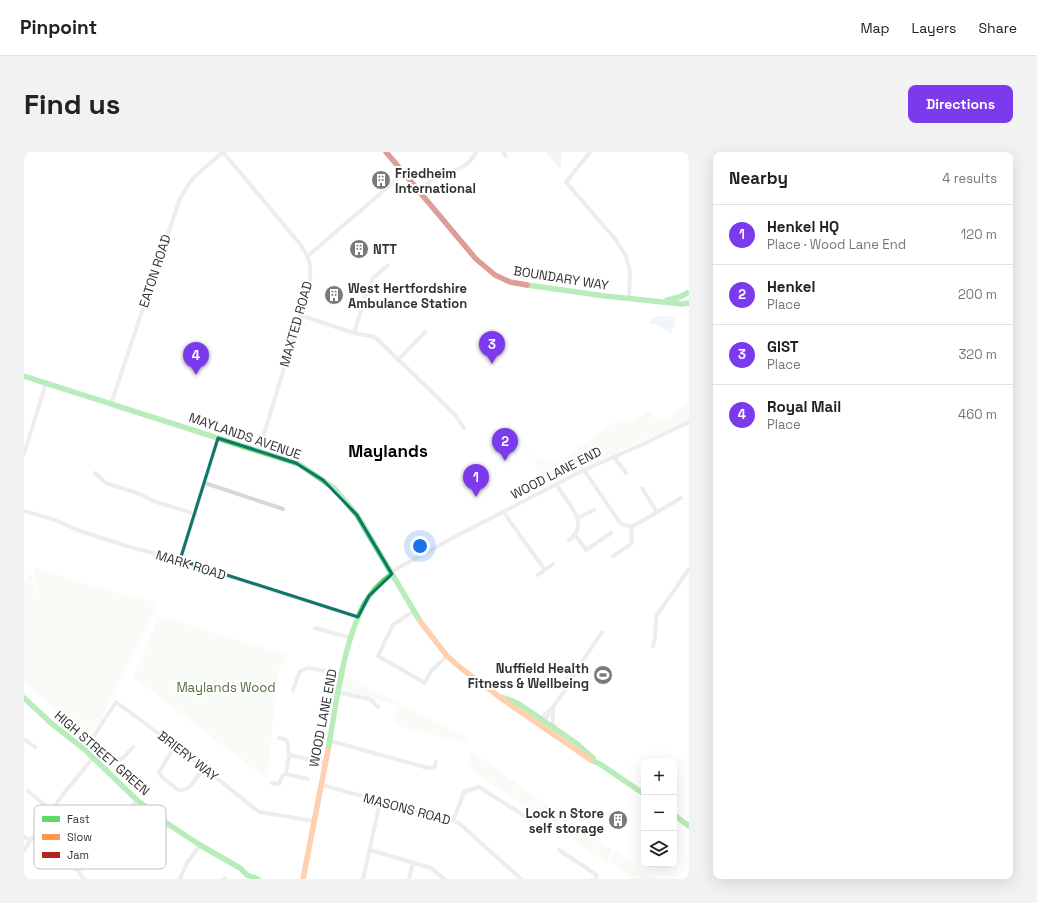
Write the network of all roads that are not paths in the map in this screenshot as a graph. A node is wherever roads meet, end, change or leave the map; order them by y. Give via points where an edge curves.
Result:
1 (223, 152) edge
2 (386, 152) edge
3 (476, 152) edge
4 (590, 152) edge
5 (404, 173) junction
6 (420, 191) junction
7 (308, 256) junction
8 (388, 265) dead end
9 (688, 292) edge
10 (629, 299) junction
11 (665, 301) junction
12 (689, 302) edge
13 (300, 315) junction
14 (425, 332) dead end
15 (354, 333) junction
16 (398, 360) junction
17 (24, 376) edge
18 (46, 383) junction
19 (111, 404) junction
20 (689, 422) edge
21 (464, 428) dead end
22 (218, 438) junction
23 (259, 452) junction
24 (24, 454) edge
25 (614, 457) junction
26 (584, 470) junction
27 (95, 473) dead end
28 (626, 473) dead end
29 (205, 483) junction
30 (556, 485) junction
31 (642, 488) dead end
32 (681, 498) dead end
33 (283, 509) dead end
34 (594, 510) dead end
35 (24, 511) edge
36 (504, 511) junction
37 (657, 512) junction
38 (195, 514) junction
39 (578, 518) junction
40 (631, 527) junction
41 (611, 532) dead end
42 (575, 536) junction
43 (569, 540) dead end
44 (613, 556) dead end
45 (180, 560) junction
46 (553, 564) dead end
47 (689, 569) edge
48 (545, 570) junction
49 (392, 573) junction
50 (538, 575) dead end
51 (414, 611) junction
52 (358, 617) junction
53 (315, 628) dead end
54 (602, 632) dead end
55 (351, 638) junction
56 (653, 646) dead end
57 (447, 656) junction
58 (343, 674) junction
59 (293, 690) dead end
60 (340, 693) junction
61 (501, 696) junction
62 (24, 698) edge
63 (513, 700) junction
64 (378, 707) dead end
65 (553, 707) junction
66 (521, 712) junction
67 (542, 722) junction
68 (558, 730) junction
69 (278, 738) dead end
70 (24, 739) edge
71 (330, 741) junction
72 (564, 741) junction
73 (175, 746) junction
74 (35, 747) dead end
75 (133, 747) dead end
76 (84, 749) junction
77 (289, 755) junction
78 (93, 758) junction
79 (436, 762) dead end
80 (326, 763) junction
81 (600, 764) junction
82 (203, 768) junction
83 (106, 770) junction
84 (286, 774) junction
85 (308, 778) dead end
86 (272, 784) dead end
87 (322, 785) junction
88 (28, 791) dead end
89 (641, 792) edge
90 (137, 800) junction
91 (380, 802) junction
92 (45, 805) edge
93 (55, 805) edge
94 (133, 805) edge
95 (143, 805) edge
96 (677, 817) edge
97 (531, 820) dead end
98 (315, 821) junction
99 (453, 821) junction
100 (168, 824) joint
101 (689, 826) edge
102 (166, 827) edge
103 (34, 836) edge
104 (24, 837) edge
105 (31, 841) junction
106 (200, 845) junction
107 (24, 850) edge
108 (370, 850) junction
109 (559, 850) dead end
110 (413, 862) junction
111 (75, 869) edge
112 (81, 869) edge
113 (78, 871) junction
114 (246, 877) edge
115 (84, 879) edge
116 (180, 879) edge
117 (258, 879) edge
118 (303, 879) edge
119 (363, 879) edge
120 (409, 879) edge
121 (444, 879) edge
122 (521, 879) edge
123 (595, 879) edge

1 - 7 street, MAXTED ROAD
1 - 19 street, EATON ROAD via 194,178 180,198
2 - 5 street, BOUNDARY WAY
3 - 6 street via 468,164 435,178
4 - 10 street via 566,182 615,239 626,256 630,272
5 - 6 street, BOUNDARY WAY
5 - 7 street
6 - 10 street, BOUNDARY WAY via 476,258 494,275 510,282
7 - 13 street, MAXTED ROAD via 310,282
8 - 15 street via 370,283
9 - 11 street, BOUNDARY WAY
9 - 12 street
10 - 11 street, BOUNDARY WAY
11 - 12 street, BOUNDARY WAY via 680,304
13 - 15 street
13 - 23 street, MAXTED ROAD
14 - 16 street
15 - 16 street via 375,338
16 - 21 street via 456,416
17 - 18 street, MAYLANDS AVENUE
18 - 19 street, MAYLANDS AVENUE
18 - 24 street
19 - 22 street, MAYLANDS AVENUE
20 - 25 street, WOOD LANE END
22 - 23 street, MAYLANDS AVENUE
22 - 29 street
23 - 49 street, MAYLANDS AVENUE via 298,464 334,488 357,515
25 - 26 street, WOOD LANE END
25 - 28 street
26 - 30 street, WOOD LANE END
26 - 40 street via 620,523
27 - 38 street via 106,483
29 - 33 street
29 - 38 street
30 - 36 street, WOOD LANE END
30 - 39 street
31 - 37 street
32 - 37 street
34 - 39 street
35 - 45 street, MARK ROAD via 80,531
36 - 48 street
36 - 49 street, WOOD LANE END
37 - 40 street
38 - 45 street
39 - 42 street
40 - 44 street via 632,541
41 - 42 street via 586,550
42 - 43 street
45 - 52 street, MARK ROAD
46 - 48 street
47 - 56 street via 657,615
48 - 50 street
49 - 51 street, MAYLANDS AVENUE
49 - 52 street, WOOD LANE END via 369,596
51 - 57 street, MAYLANDS AVENUE
51 - 57 street via 393,624 378,656 425,683 431,671
52 - 55 street, WOOD LANE END
53 - 55 street
54 - 65 street via 571,678 566,681 568,686
55 - 58 street, WOOD LANE END
57 - 61 street, MAYLANDS AVENUE via 470,676
58 - 59 street via 308,668 300,671
58 - 60 street, WOOD LANE END
60 - 64 street via 370,699
60 - 71 street, WOOD LANE END
61 - 63 street, MAYLANDS AVENUE
61 - 66 street, MAYLANDS AVENUE
62 - 76 street, HIGH STREET GREEN
63 - 66 street
63 - 67 street, MAYLANDS AVENUE
65 - 67 street
65 - 68 street via 553,723
66 - 67 street, MAYLANDS AVENUE
67 - 68 street, MAYLANDS AVENUE
67 - 72 street, MAYLANDS AVENUE
68 - 72 street
68 - 81 street, MAYLANDS AVENUE
69 - 77 street via 287,740
70 - 74 street
71 - 79 street via 428,768 434,768
71 - 80 street, WOOD LANE END
72 - 81 street, MAYLANDS AVENUE
73 - 76 street, BRIERY WAY via 116,702
73 - 82 street, BRIERY WAY
73 - 82 street via 158,772 178,790 188,789
75 - 83 street
76 - 78 street, HIGH STREET GREEN
77 - 80 street
77 - 84 street
78 - 83 street, HIGH STREET GREEN
78 - 93 street
80 - 87 street, WOOD LANE END
81 - 89 street, MAYLANDS AVENUE
82 - 98 street, BRIERY WAY via 259,812
83 - 90 street, HIGH STREET GREEN
84 - 85 street
84 - 86 street via 282,776 279,784
87 - 91 street, MASONS ROAD
87 - 98 street, WOOD LANE END
88 - 92 street
90 - 94 street
90 - 95 street, HIGH STREET GREEN
91 - 99 street, MASONS ROAD
91 - 108 street
96 - 101 street
97 - 99 street via 479,787 464,792
98 - 118 street, WOOD LANE END
99 - 122 street, MASONS ROAD via 460,824
100 - 102 street
100 - 106 street, HIGH STREET GREEN
103 - 105 street
104 - 105 street
105 - 107 street
106 - 114 street, HIGH STREET GREEN via 240,868
106 - 116 street
108 - 110 street
108 - 119 street
109 - 123 street via 597,875
110 - 120 street
110 - 121 street via 431,868
111 - 113 street
112 - 113 street
113 - 115 street
114 - 117 street, HIGH STREET GREEN

